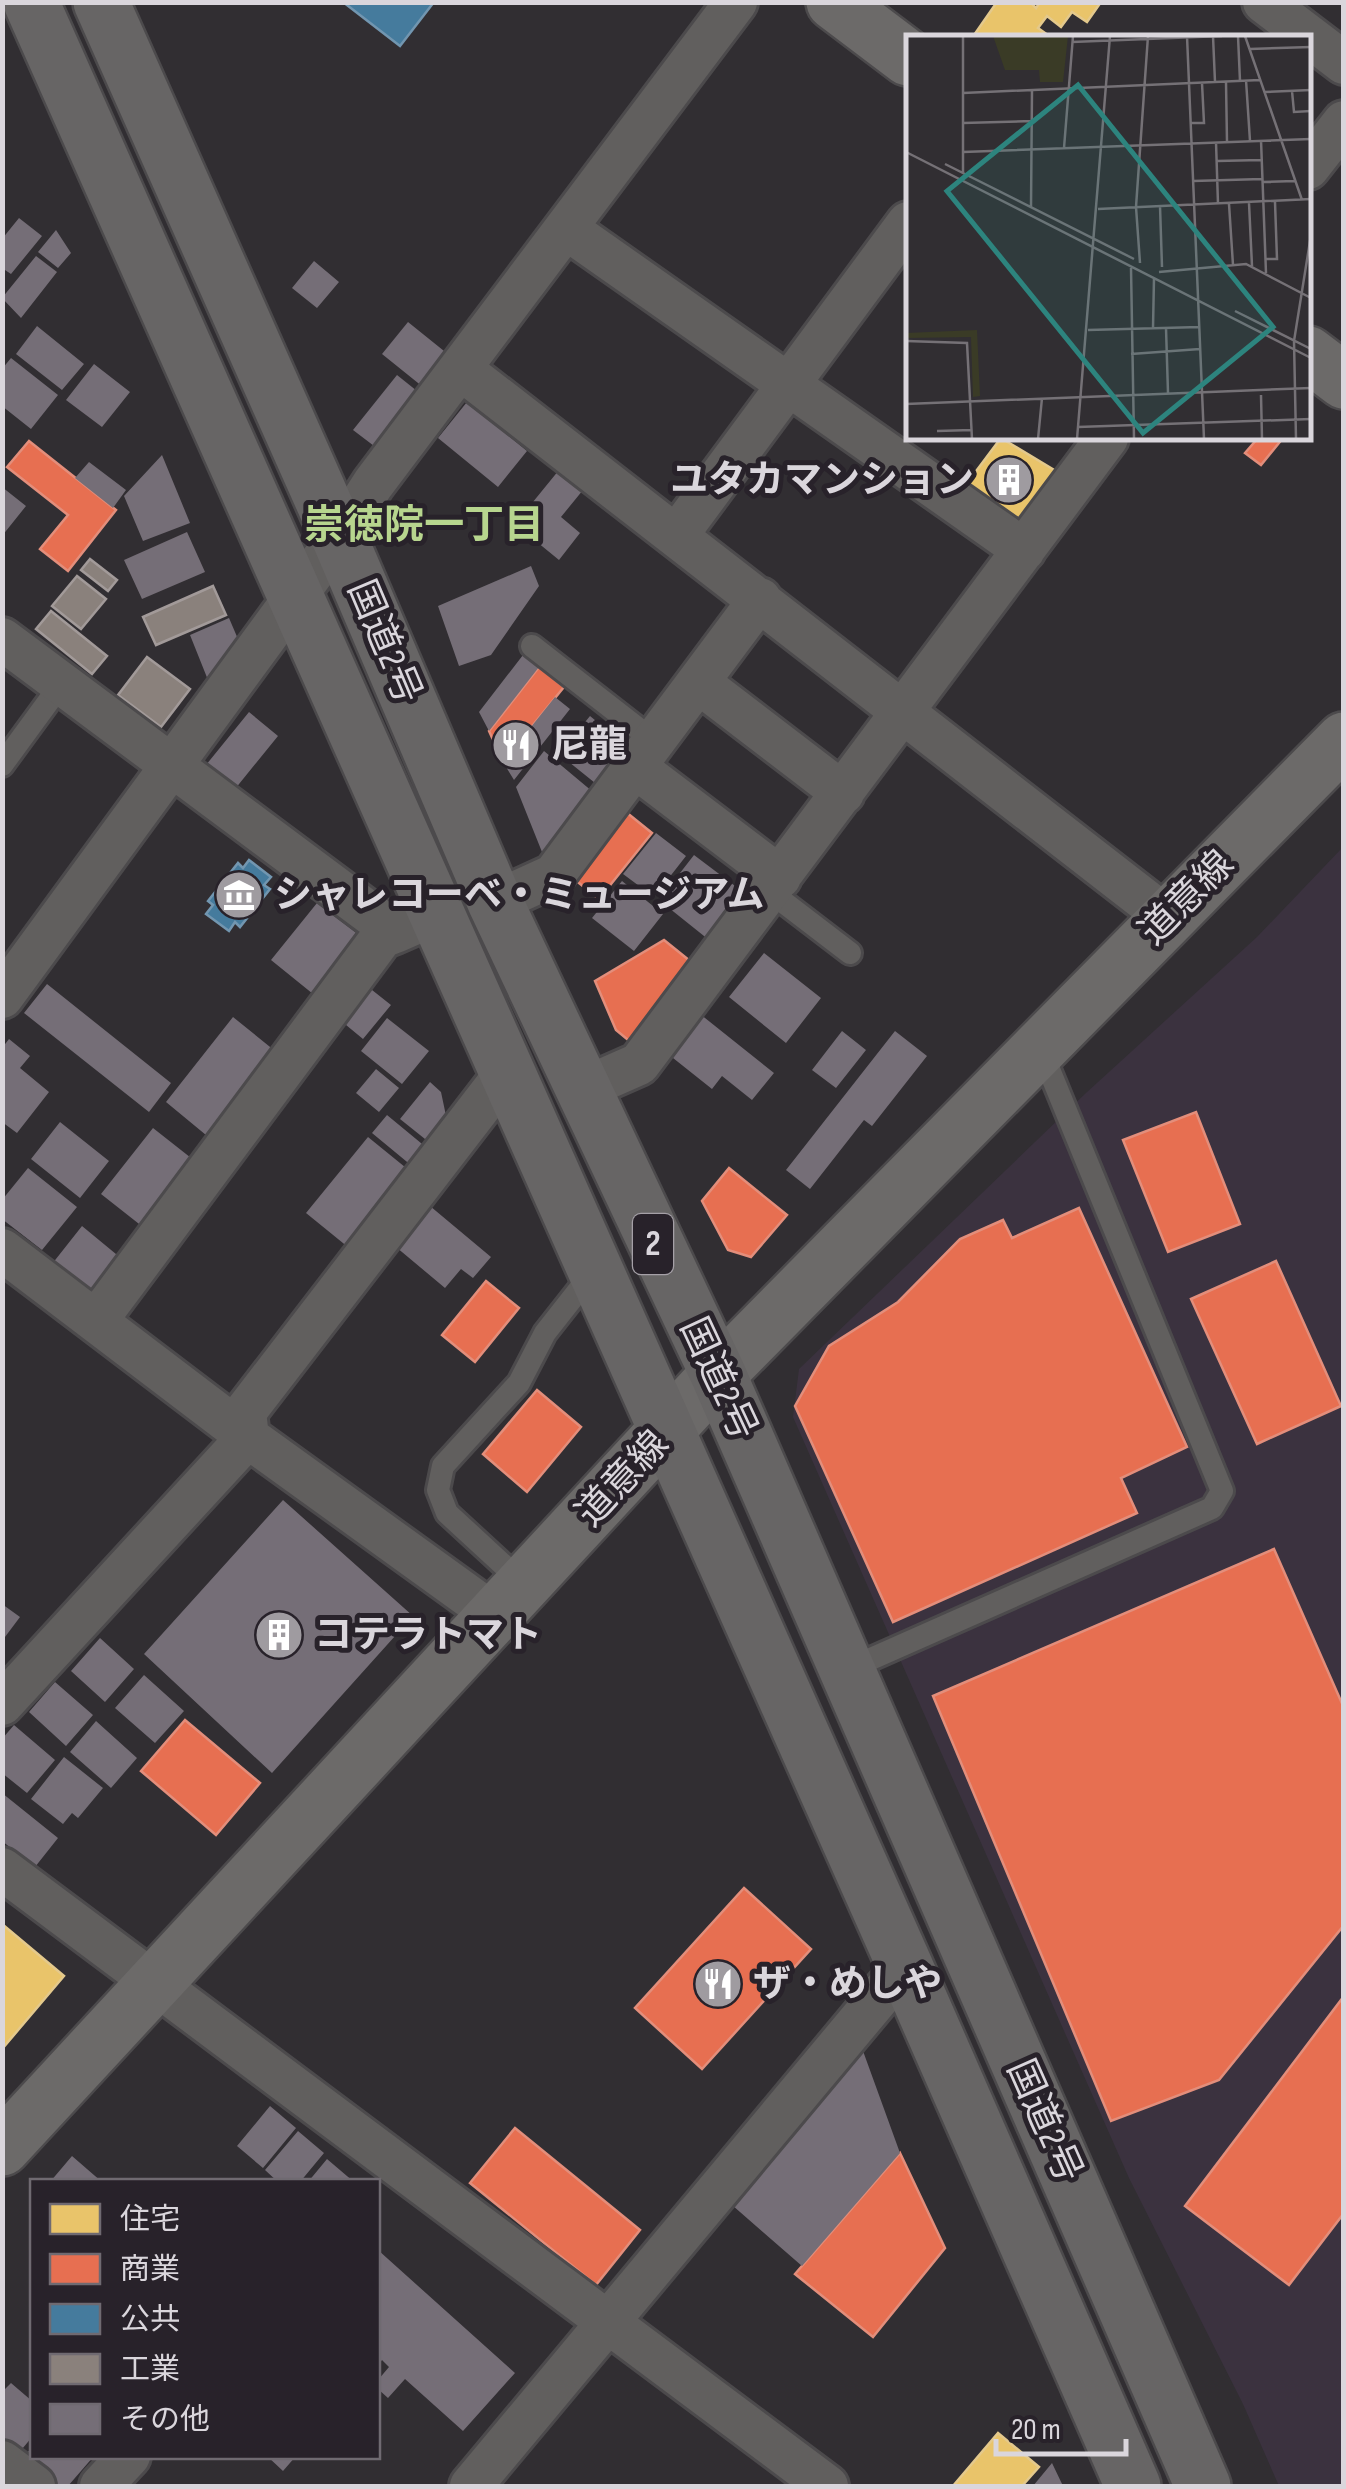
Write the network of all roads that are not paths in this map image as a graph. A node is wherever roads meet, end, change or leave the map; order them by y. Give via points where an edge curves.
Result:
1 (31, 2) edge
2 (100, 2) edge
3 (736, 2) edge
4 (834, 2) edge
5 (1264, 2) edge
6 (1308, 35) edge
7 (1311, 37) edge
8 (906, 56) edge
9 (1344, 62) edge
10 (1344, 122) edge
11 (1311, 164) edge
12 (906, 226) edge
13 (567, 229) junction
14 (1311, 356) edge
15 (462, 370) junction
16 (1344, 381) edge
17 (788, 385) junction
18 (1106, 440) edge
19 (676, 535) junction
20 (339, 536) junction
21 (1024, 550) junction
22 (296, 592) junction
23 (760, 600) junction
24 (2, 638) edge
25 (532, 646) dead end
26 (698, 682) junction
27 (62, 683) junction
28 (905, 710) junction
29 (1344, 740) edge
30 (644, 754) junction
31 (169, 764) junction
32 (2, 765) edge
33 (843, 793) junction
34 (775, 884) junction
35 (495, 902) junction
36 (1168, 918) junction
37 (416, 923) junction
38 (850, 953) dead end
39 (2, 998) edge
40 (1040, 1047) junction
41 (506, 1073) junction
42 (580, 1090) junction
43 (2, 1250) edge
44 (595, 1270) junction
45 (96, 1322) junction
46 (718, 1374) junction
47 (667, 1430) junction
48 (248, 1438) junction
49 (510, 1600) junction
50 (846, 1670) junction
51 (2, 1704) edge
52 (2, 1869) edge
53 (905, 1966) junction
54 (155, 1984) junction
55 (2, 2148) edge
56 (388, 2178) edge
57 (609, 2323) junction
58 (127, 2459) edge
59 (2, 2462) edge
60 (34, 2486) edge
61 (102, 2486) edge
62 (471, 2486) edge
63 (827, 2486) edge
64 (1132, 2486) edge
65 (1204, 2486) edge

1 - 22 highway, 国道2号 / 2
2 - 20 highway, 国道2号 / 2
3 - 13 street
4 - 8 street
5 - 6 street
7 - 9 street
10 - 11 street
12 - 17 street
13 - 15 street
13 - 17 street
14 - 16 street
15 - 19 street
15 - 20 street
17 - 19 street
17 - 21 street
18 - 21 street
19 - 23 street
20 - 22 street
20 - 35 highway, 国道2号 / 2
21 - 28 street
22 - 31 street
22 - 37 highway, 国道2号 / 2
23 - 26 street
23 - 28 street
24 - 27 street
25 - 30 lane
26 - 30 street
26 - 33 street
27 - 31 street
27 - 32 lane
28 - 33 street
28 - 36 street
29 - 36 street, 道意線
30 - 34 street
30 - 35 street via 554,876
31 - 37 street
31 - 39 street
33 - 34 street
34 - 38 lane
34 - 42 street via 639,1064
35 - 42 highway, 国道2号 / 2
36 - 40 street, 道意線
37 - 41 highway, 国道2号 / 2
37 - 45 street via 382,937
40 - 46 street, 道意線
40 - 50 lane via 1222,1491 1212,1508
41 - 44 highway, 国道2号 / 2
41 - 48 street via 244,1412
42 - 46 highway, 国道2号 / 2
43 - 45 street
44 - 47 highway, 国道2号 / 2
44 - 49 lane via 545,1333 519,1384 443,1466 438,1490 447,1513
45 - 48 street
46 - 47 street, 道意線
46 - 50 highway, 国道2号 / 2
47 - 49 street, 道意線
47 - 53 highway, 国道2号 / 2
48 - 49 street
48 - 51 street
49 - 54 street, 道意線
50 - 65 highway, 国道2号 / 2
52 - 54 street
53 - 57 street
53 - 64 highway, 国道2号 / 2
54 - 55 street, 道意線
54 - 56 street
56 - 57 street
57 - 62 street
57 - 63 street
58 - 61 street
59 - 60 street

